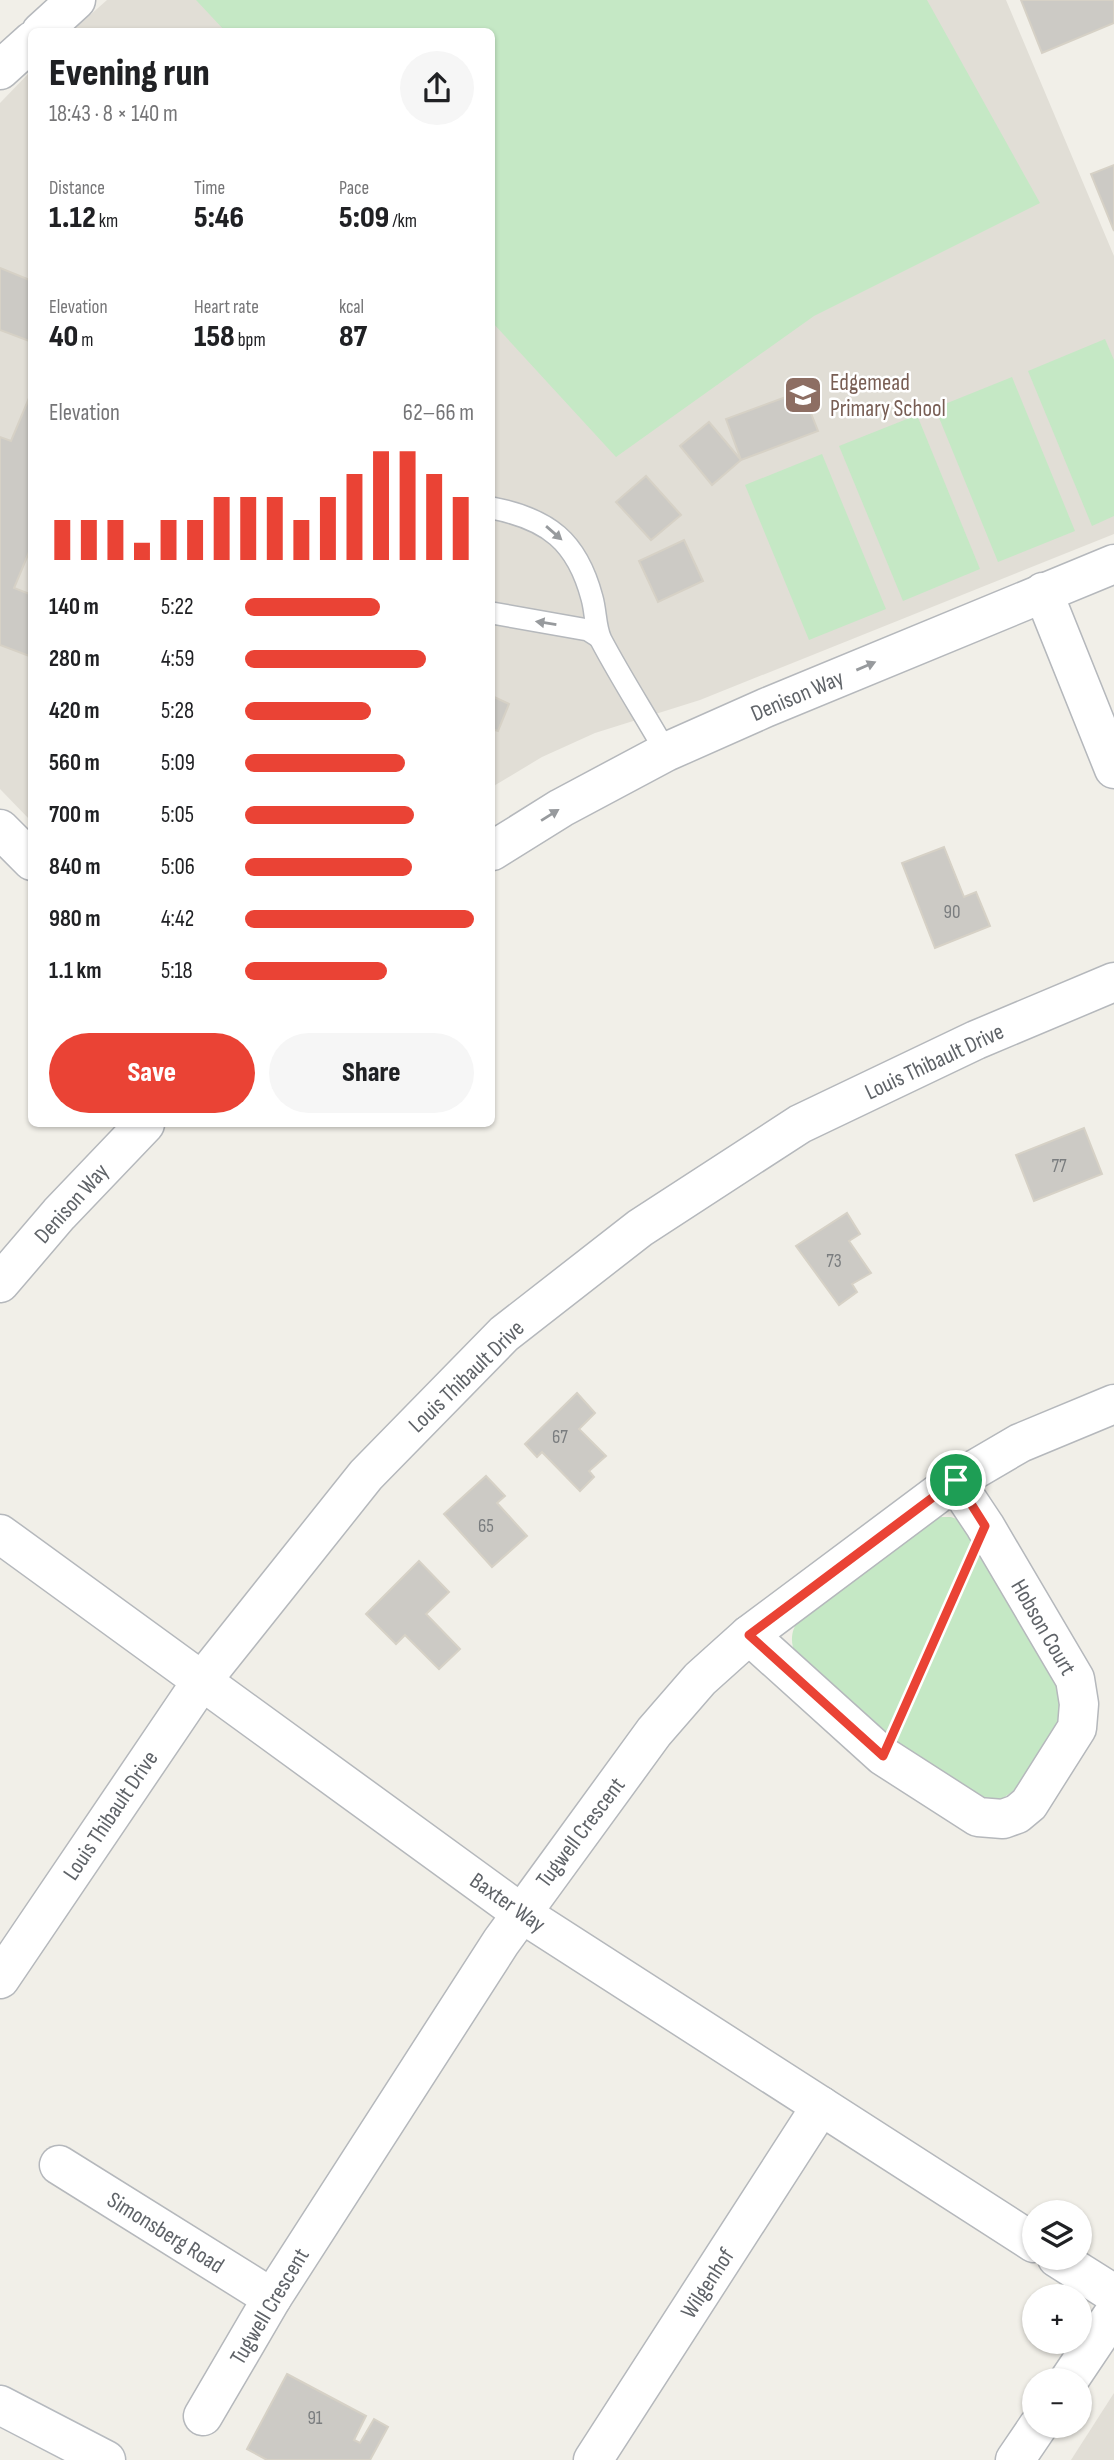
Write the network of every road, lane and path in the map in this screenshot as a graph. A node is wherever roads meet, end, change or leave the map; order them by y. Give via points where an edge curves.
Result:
1 (76, 0) edge
2 (45, 28) edge
3 (28, 45) edge
4 (0, 70) edge
5 (495, 509) edge
6 (1114, 564) edge
7 (1043, 592) junction
8 (495, 614) edge
9 (599, 637) junction
10 (666, 752) junction
11 (1114, 769) edge
12 (0, 828) edge
13 (495, 849) edge
14 (28, 857) edge
15 (1114, 982) edge
16 (142, 1127) edge
17 (0, 1283) edge
18 (1114, 1404) edge
19 (956, 1480) junction
20 (985, 1526) junction
21 (0, 1534) edge
22 (749, 1635) junction
23 (201, 1682) junction
24 (883, 1756) junction
25 (521, 1913) junction
26 (0, 1979) edge
27 (821, 2106) junction
28 (60, 2165) dead end
29 (1022, 2235) edge
30 (1076, 2270) edge
31 (1114, 2294) edge
32 (272, 2298) junction
33 (1114, 2313) edge
34 (1077, 2368) edge
35 (0, 2405) edge
36 (203, 2416) dead end
37 (1030, 2438) edge
38 (106, 2460) edge
39 (593, 2460) edge
40 (1015, 2460) edge

1 - 2 street
3 - 4 street
5 -> 9 lane via 542,523 569,547 586,578
6 - 7 street, Denison Way
10 -> 7 street, Denison Way
7 - 11 street
9 -> 8 lane via 588,630
9 - 10 lane
13 -> 10 street, Denison Way
12 - 14 street
15 - 23 street, Louis Thibault Drive via 976,1040 800,1124 640,1227 504,1335 376,1466
16 - 17 street, Denison Way
18 - 19 street, Tugwell Crescent via 1020,1443
19 - 20 street, Hobson Court
19 - 22 street, Tugwell Crescent
20 - 24 path
20 - 24 street, Hobson Court via 1075,1679 1077,1728 1029,1804 1003,1819 978,1817
21 - 23 street, Baxter Way
22 - 24 street, Hobson Court
22 - 25 street, Tugwell Crescent via 700,1679 654,1732
23 - 25 street, Baxter Way
23 - 26 street, Louis Thibault Drive
25 - 27 street, Baxter Way
25 - 32 street, Tugwell Crescent
27 - 29 street, Baxter Way
27 - 39 street, Wilgenhof
28 - 32 street, Simonsberg Road
30 - 31 street
32 - 36 street, Tugwell Crescent
33 - 34 street
35 - 38 street
37 - 40 street

